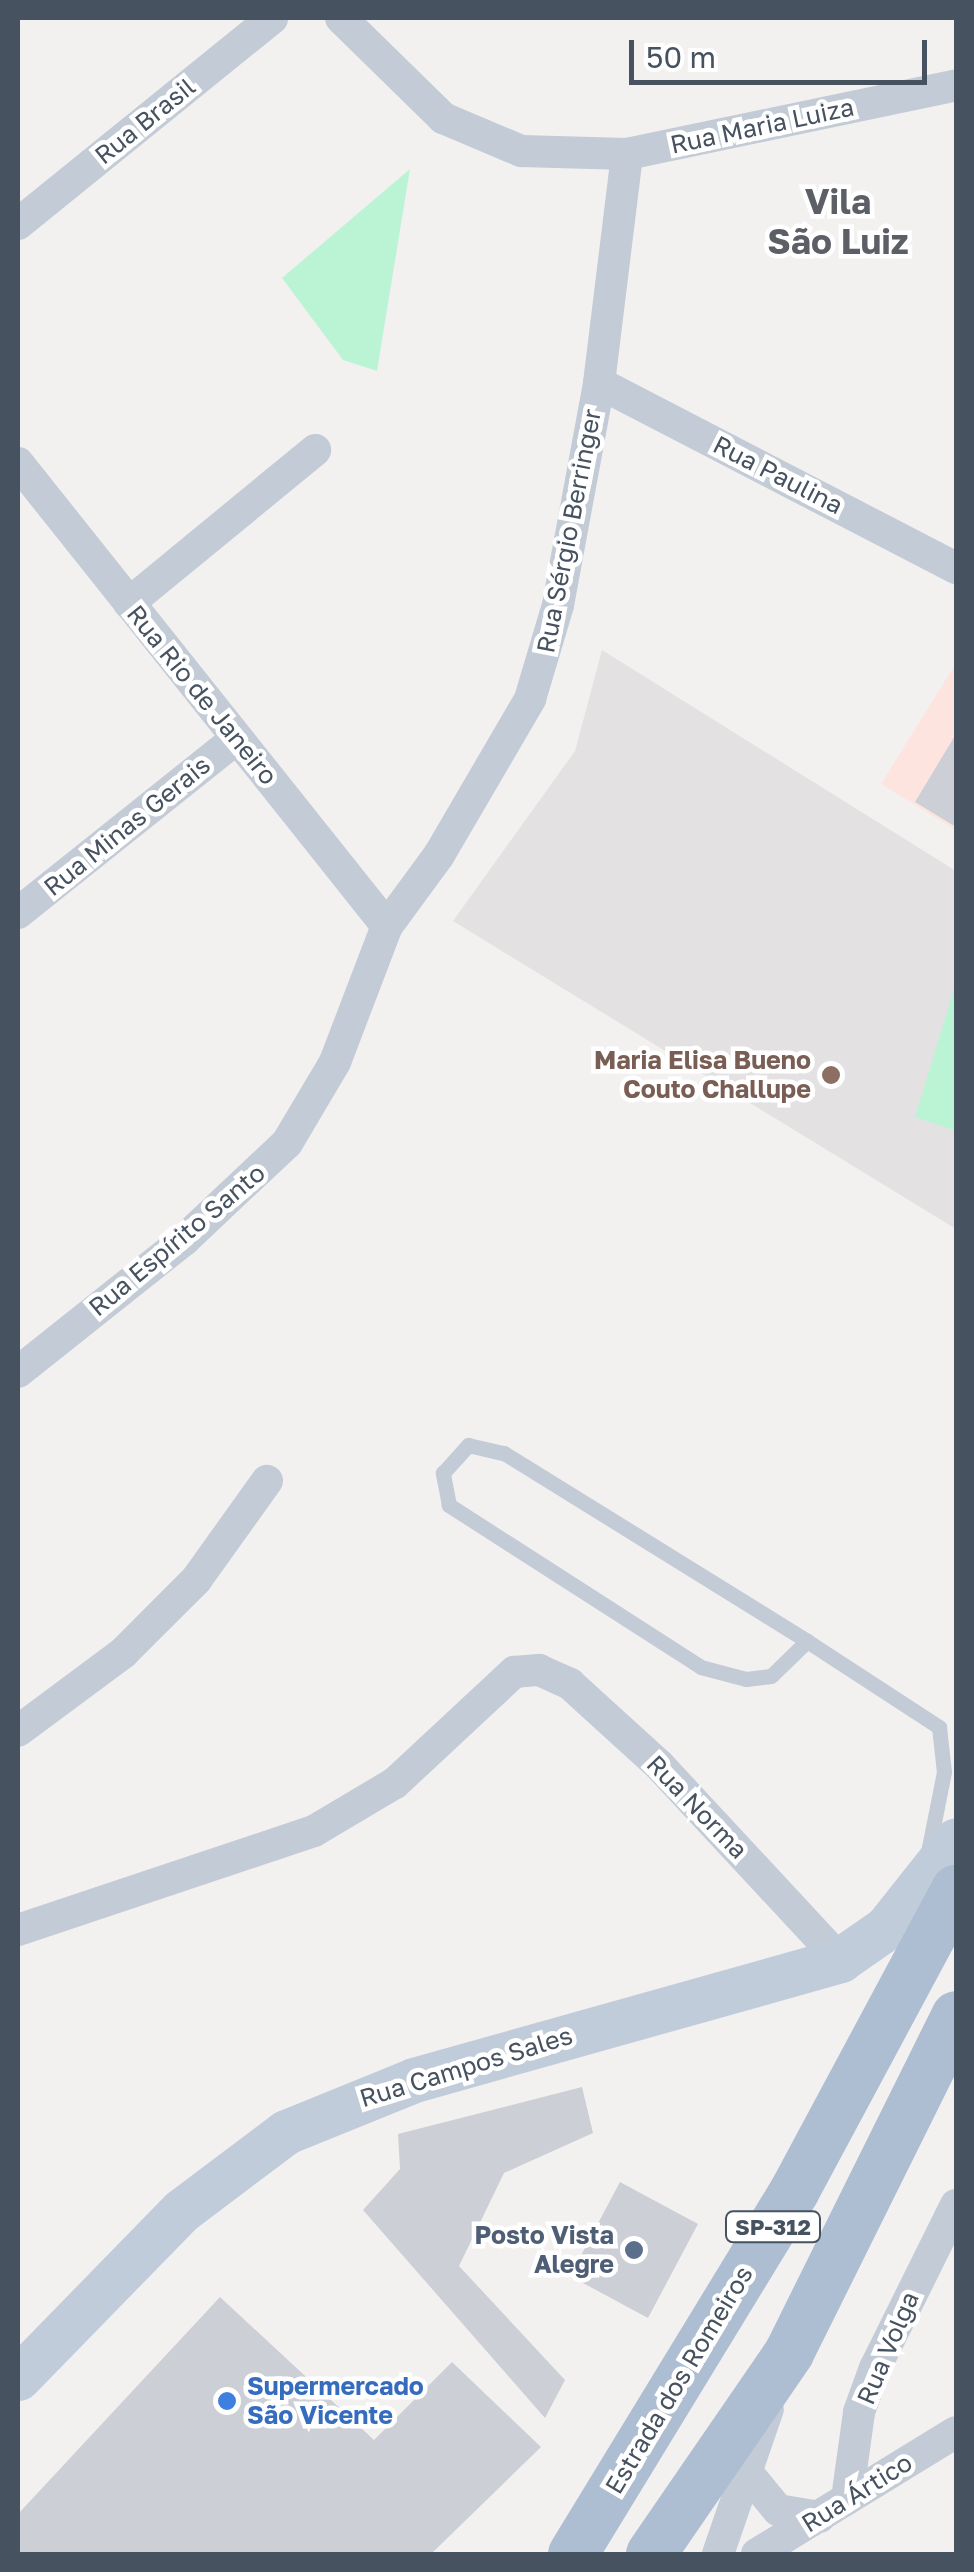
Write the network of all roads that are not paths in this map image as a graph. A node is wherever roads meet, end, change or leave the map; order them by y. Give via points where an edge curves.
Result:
1 (272, 18) edge
2 (341, 18) edge
3 (956, 85) edge
4 (627, 154) junction
5 (18, 224) edge
6 (599, 382) junction
7 (315, 450) dead end
8 (18, 464) edge
9 (956, 568) edge
10 (129, 603) junction
11 (237, 738) junction
12 (18, 913) edge
13 (386, 926) junction
14 (18, 1372) edge
15 (267, 1481) dead end
16 (807, 1641) junction
17 (18, 1731) edge
18 (956, 1840) edge
19 (939, 1890) edge
20 (18, 1930) edge
21 (840, 1960) junction
22 (956, 2016) edge
23 (956, 2205) edge
24 (789, 2353) junction
25 (18, 2378) edge
26 (956, 2432) edge
27 (745, 2470) junction
28 (833, 2508) junction
29 (573, 2554) edge
30 (651, 2554) edge
31 (718, 2554) edge
32 (757, 2554) edge

1 - 5 street, Rua Brasil
2 - 4 street, Rua Maria Luiza via 402,86 480,138 521,152
3 - 4 street, Rua Maria Luiza
4 - 6 street, Rua Sérgio Berringer
6 - 9 street, Rua Paulina
6 - 13 street, Rua Sérgio Berringer via 558,605 530,699 439,855
7 - 10 street
8 - 10 street, Rua Rio de Janeiro
10 - 11 street, Rua Rio de Janeiro
11 - 12 street, Rua Minas Gerais
11 - 13 street, Rua Rio de Janeiro
13 - 14 street, Rua Espírito Santo via 336,1062 287,1143 186,1240
15 - 17 street via 196,1580 123,1653
16 - 16 lane via 486,1444 468,1445 443,1473 449,1505 701,1667 746,1679 771,1676
16 - 19 lane via 939,1727
18 - 19 street, Rua Campos Sales
19 - 21 street, Rua Campos Sales
19 - 29 main road, Estrada dos Romeiros / SP-312 via 794,2192
20 - 21 street, Rua Norma via 278,1845 350,1811 395,1783 514,1672 540,1670 570,1684 659,1765
21 - 25 street, Rua Campos Sales via 414,2080 301,2125 181,2211
22 - 24 main road, SP-312
23 - 28 street, Rua Volga via 876,2368
24 - 27 street
24 - 30 main road, SP-312
26 - 28 street, Rua Ártico
27 - 28 street via 778,2510
27 - 31 street
28 - 32 street, Rua Ártico

